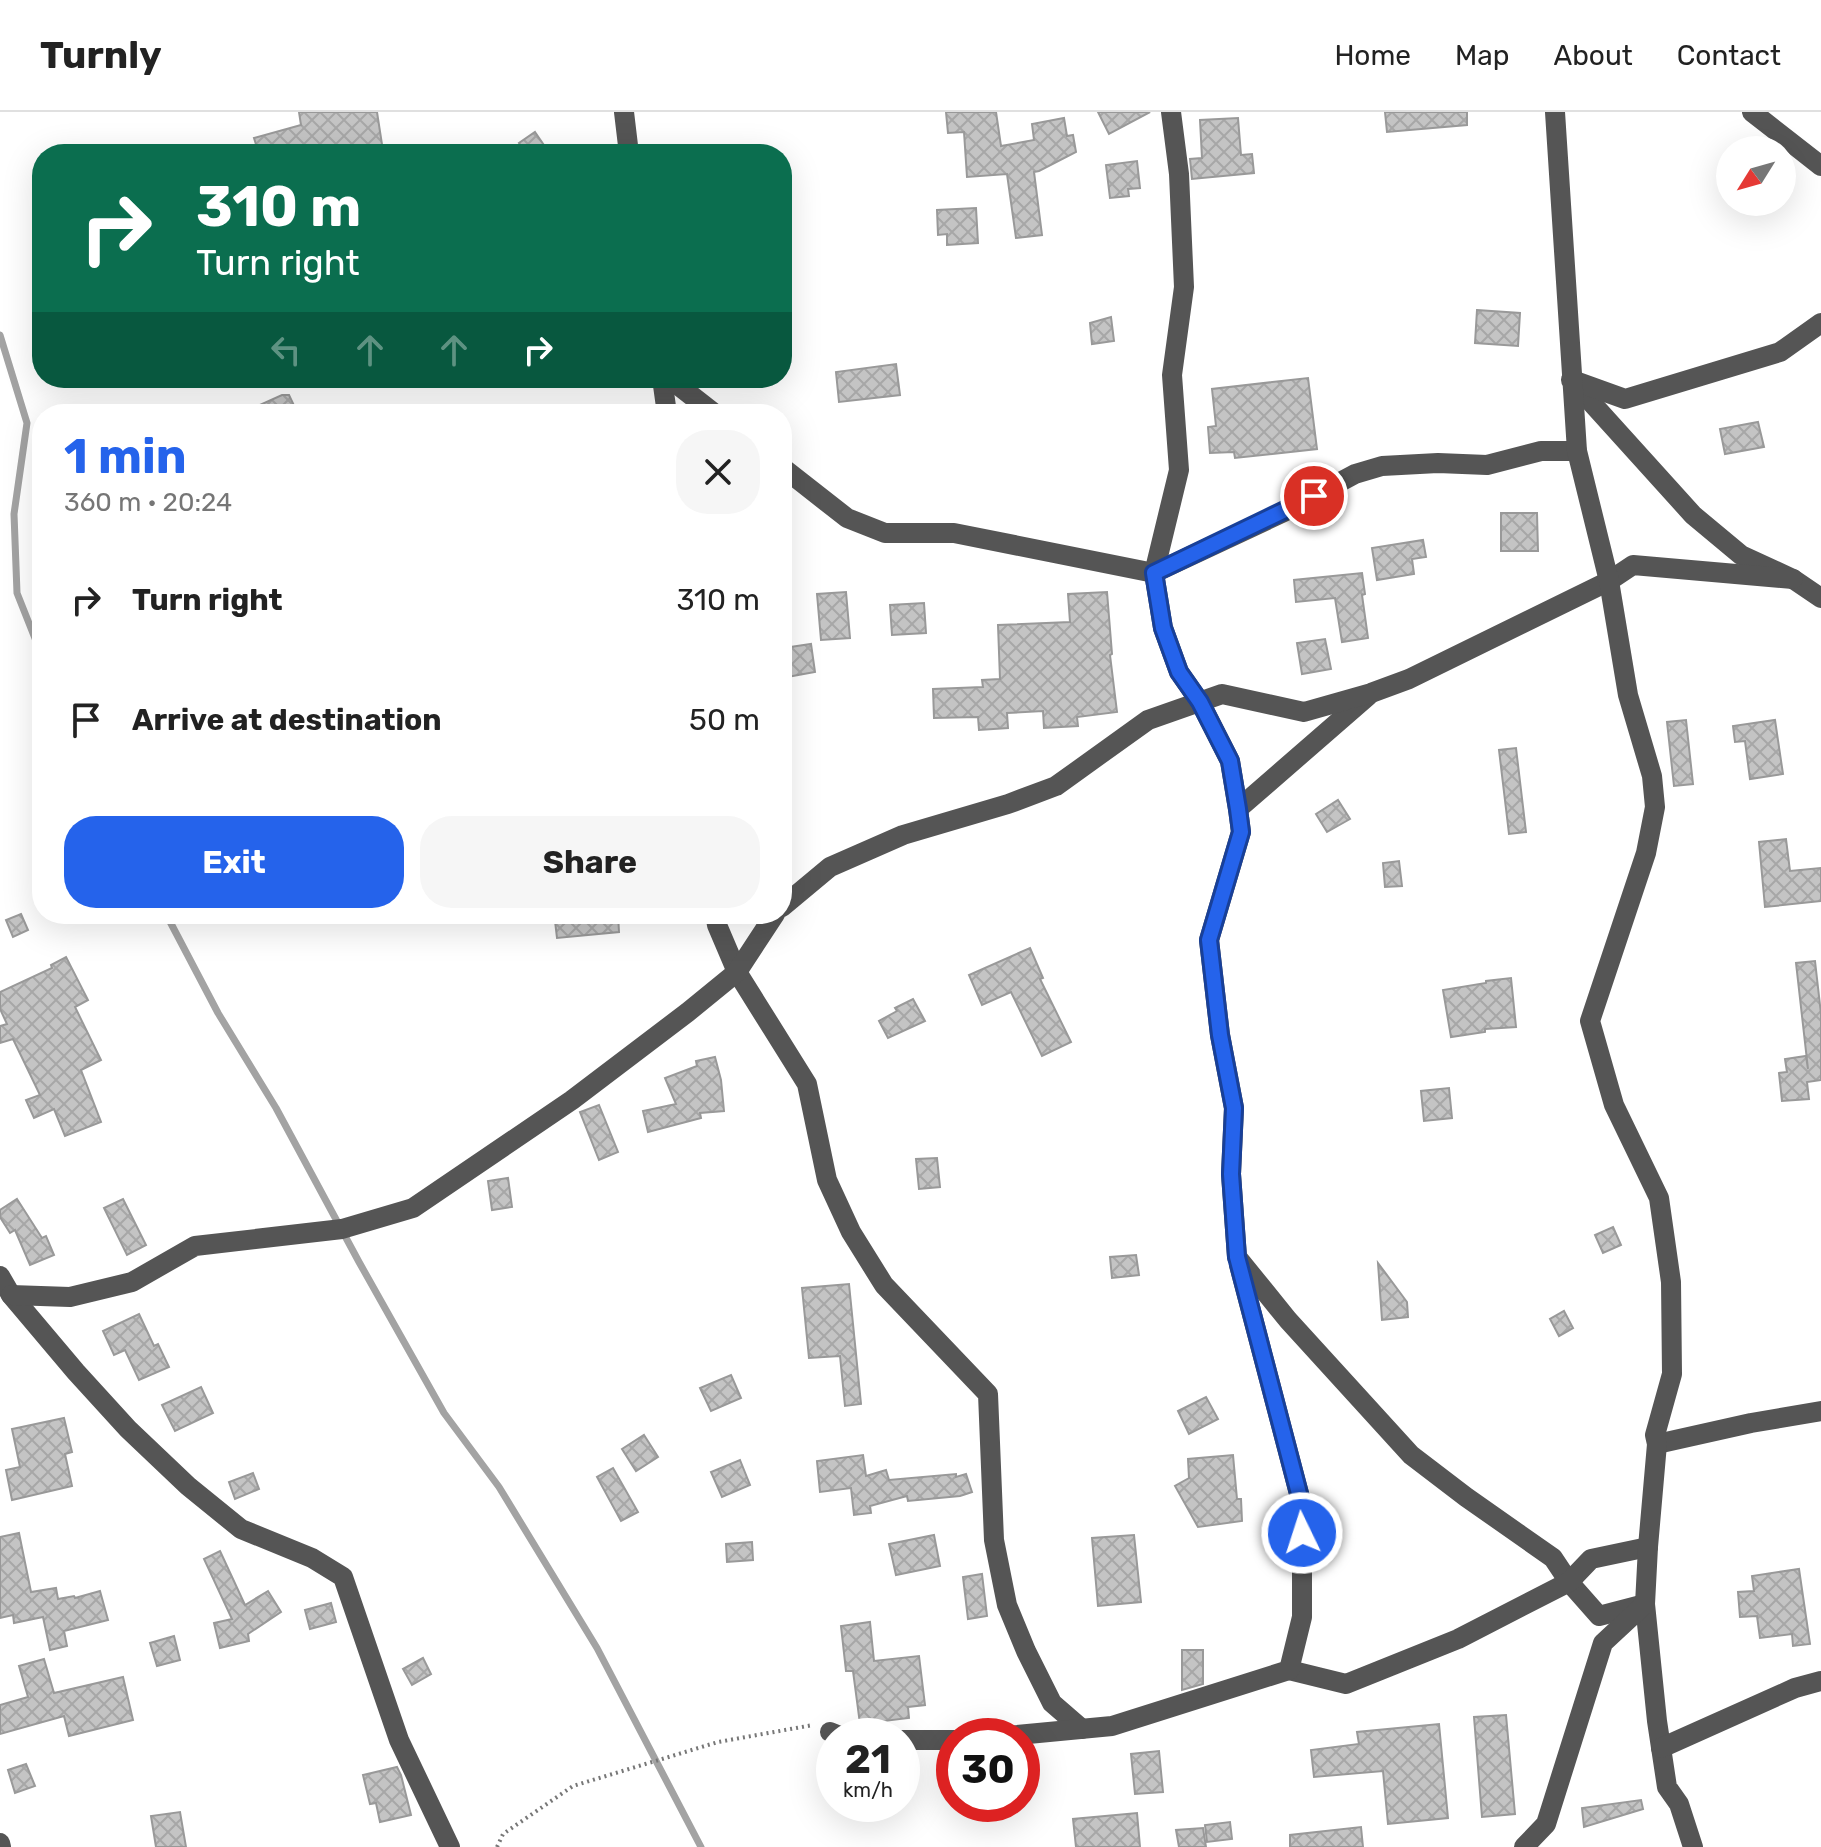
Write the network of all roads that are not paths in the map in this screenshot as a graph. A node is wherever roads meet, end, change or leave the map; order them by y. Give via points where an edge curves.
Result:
1 (624, 112) edge
2 (1171, 112) edge
3 (1555, 112) edge
4 (1752, 112) edge
5 (628, 144) edge
6 (1821, 166) edge
7 (1821, 323) edge
8 (1571, 380) junction
9 (682, 388) edge
10 (702, 404) edge
11 (1577, 451) junction
12 (792, 475) edge
13 (1154, 573) junction
14 (1793, 579) junction
15 (1609, 581) junction
16 (1821, 598) edge
17 (1371, 693) junction
18 (1200, 702) junction
19 (1238, 809) junction
20 (792, 899) edge
21 (717, 924) edge
22 (768, 924) edge
23 (737, 972) junction
24 (1237, 1257) junction
25 (0, 1276) edge
26 (11, 1295) junction
27 (1821, 1411) edge
28 (1657, 1444) junction
29 (1648, 1547) junction
30 (1569, 1582) junction
31 (1645, 1604) junction
32 (1289, 1670) junction
33 (1821, 1681) edge
34 (1082, 1729) junction
35 (1040, 1733) edge
36 (1661, 1748) junction
37 (450, 1847) edge
38 (1524, 1847) edge
39 (1693, 1847) edge

1 - 5 street
2 - 13 street via 1184,287 1172,375 1179,470
3 - 8 street
4 - 6 street
7 - 8 street via 1780,352 1625,399
8 - 11 street
8 - 14 street via 1693,515 1741,555
9 - 10 street
11 - 13 street via 1541,451 1487,465 1382,466 1355,474
11 - 15 street
12 - 13 street via 847,518 885,533 954,533
13 - 18 street via 1163,628 1179,672
14 - 15 street via 1633,565
14 - 16 street
15 - 17 street
15 - 28 street via 1628,695 1652,776 1655,807 1646,853 1590,1021 1614,1105 1659,1198 1671,1282 1672,1374
17 - 18 street via 1304,712 1222,694
17 - 19 street
18 - 19 street via 1230,761
18 - 20 street via 1148,720 1056,786 903,835 830,867
19 - 24 street via 1241,832 1209,940 1234,1108 1231,1174
21 - 23 street
22 - 23 street
23 - 26 street via 572,1100 413,1208 342,1229 195,1246 132,1282 70,1297
23 - 34 street via 807,1084 827,1180 851,1232 884,1285 988,1394 994,1540 1007,1605 1052,1703
24 - 30 street via 1411,1455 1553,1558
24 - 32 street via 1302,1505 1302,1617
25 - 26 street
26 - 37 street via 128,1429 188,1486 241,1529 343,1577 399,1740
27 - 28 street
28 - 29 street
29 - 30 street via 1591,1559
29 - 31 street
30 - 31 street via 1599,1616
30 - 32 street via 1458,1639 1346,1684
31 - 36 street
31 - 38 street via 1603,1643 1546,1824
32 - 34 street via 1112,1726
33 - 36 street
34 - 35 street
36 - 39 street via 1667,1787 1679,1804

